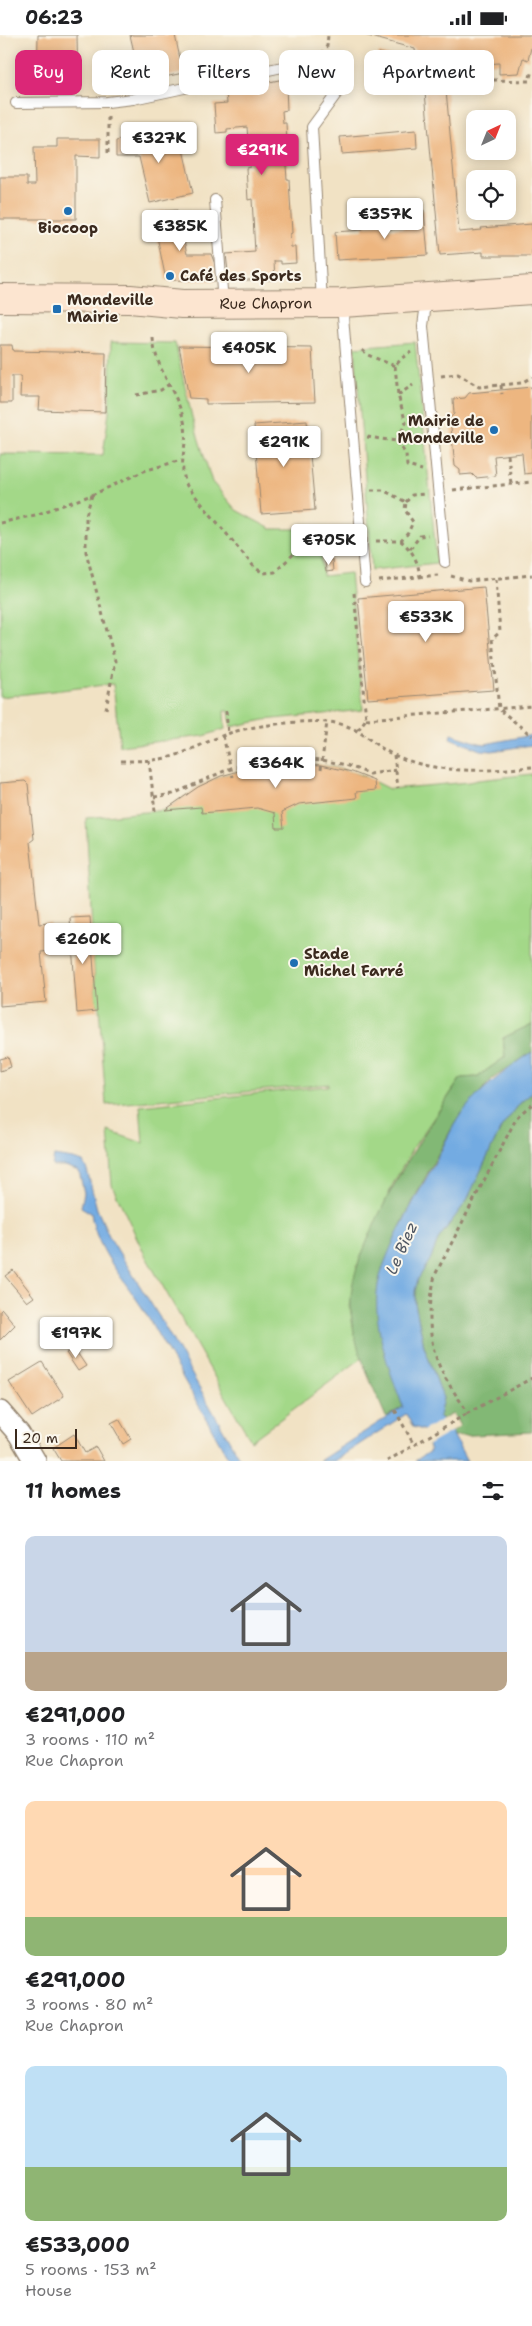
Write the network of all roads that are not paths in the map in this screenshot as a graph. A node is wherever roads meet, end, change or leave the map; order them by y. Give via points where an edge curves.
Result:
1 (16, 103) dead end
2 (215, 200) dead end
3 (532, 290) edge
4 (0, 298) edge
5 (223, 303) junction
6 (332, 303) junction
7 (425, 311) dead end
8 (445, 562) dead end
9 (365, 582) road end
10 (0, 1412) edge
11 (35, 1461) edge

1 - 6 lane via 134,99 288,66 309,73 337,93 312,127
2 - 5 lane
3 - 6 street, Rue Chapron
4 - 5 street, Rue Chapron
5 - 6 street, Rue Chapron
6 - 9 lane via 353,439
7 - 8 lane via 423,326
10 - 11 street via 19,1434

